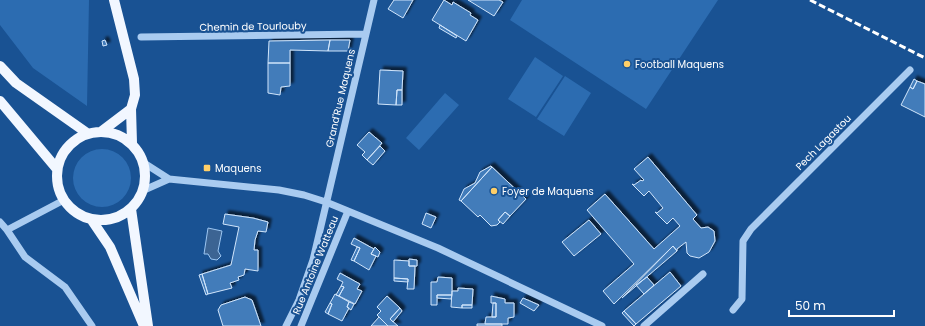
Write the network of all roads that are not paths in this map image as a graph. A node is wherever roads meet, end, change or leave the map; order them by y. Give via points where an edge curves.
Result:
1 (114, 0) edge
2 (374, 0) edge
3 (366, 34) junction
4 (141, 38) dead end
5 (0, 66) edge
6 (910, 70) dead end
7 (0, 100) edge
8 (131, 109) junction
9 (102, 131) junction
10 (87, 133) junction
11 (132, 143) junction
12 (144, 163) junction
13 (57, 169) junction
14 (169, 179) junction
15 (142, 191) junction
16 (64, 200) junction
17 (326, 202) junction
18 (131, 209) junction
19 (348, 211) junction
20 (91, 219) junction
21 (0, 222) edge
22 (7, 230) junction
23 (703, 274) dead end
24 (733, 310) dead end
25 (92, 326) edge
26 (144, 326) edge
27 (148, 326) edge
28 (286, 326) edge
29 (302, 326) edge
30 (602, 326) edge
31 (644, 326) edge

1 - 8 main road via 134,79 135,95
2 - 3 street, Grand'Rue Maquens
3 - 4 street, Chemin de Tourlouby
3 - 17 street, Grand'Rue Maquens
5 - 10 main road via 16,84
6 - 24 street, Pech Lagastou via 751,229 743,241 742,299
7 - 13 main road
8 - 9 main road
8 - 11 main road
9 - 10 main road
9 - 11 main road via 118,134
10 - 13 main road via 72,142 62,155
11 - 12 main road
12 - 14 street
12 - 15 main road via 146,178
13 - 16 main road via 58,186
14 - 15 street
14 - 17 street via 279,190
15 - 18 main road
16 - 20 main road via 76,212
16 - 22 street
17 - 19 street
17 - 28 street, Rue Antoine Watteau via 313,260 299,300
18 - 20 main road via 112,219
18 - 27 main road
19 - 29 street, Rue Antoine Watteau
19 - 30 street via 438,248
20 - 26 main road via 110,247
21 - 22 street
22 - 25 street via 25,257 65,287
23 - 31 street

